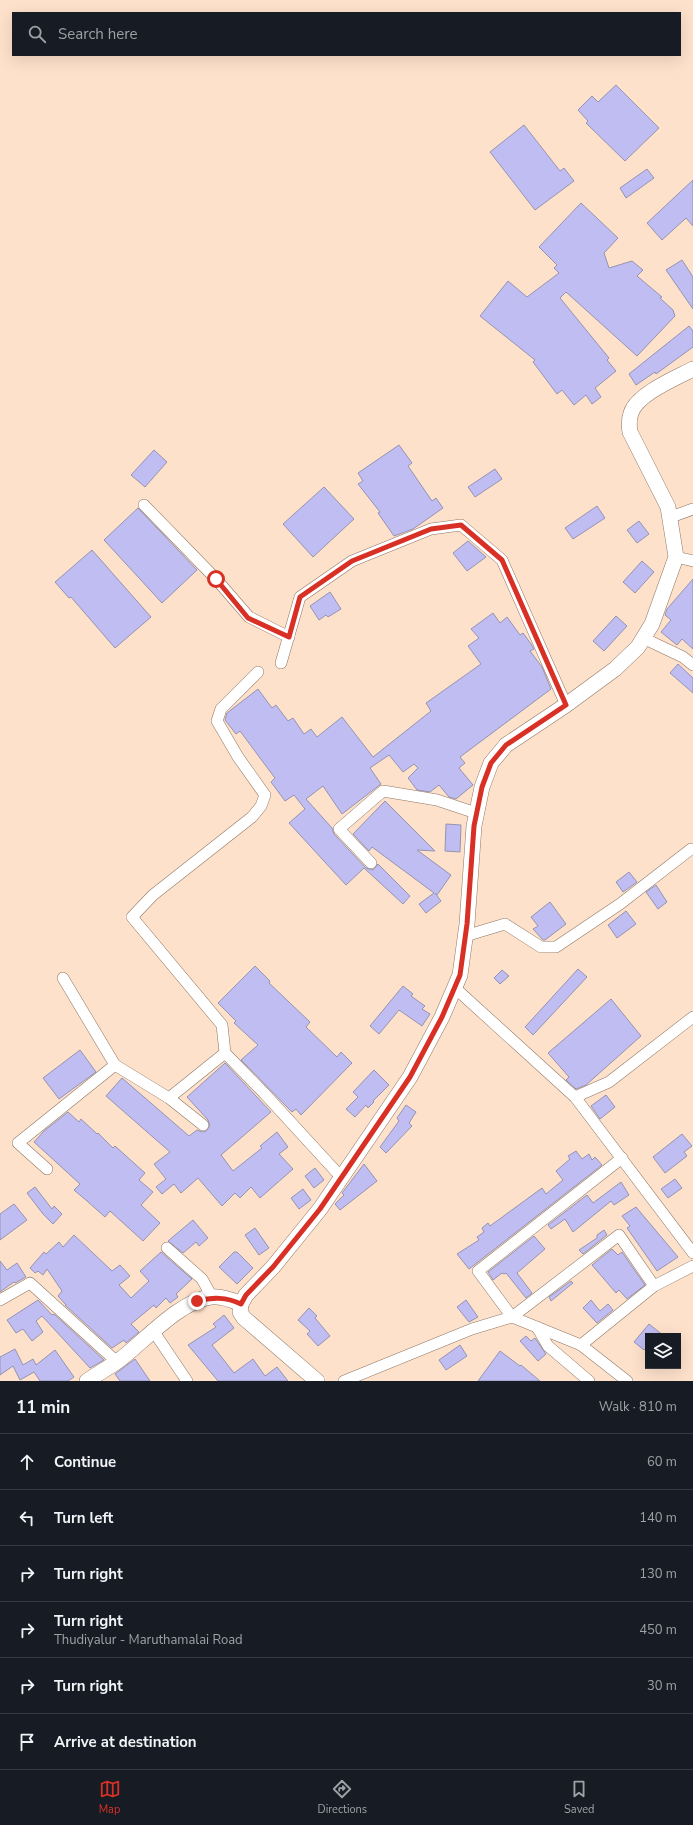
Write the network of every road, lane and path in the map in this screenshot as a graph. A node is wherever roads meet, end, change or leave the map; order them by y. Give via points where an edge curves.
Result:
1 (693, 369) edge
2 (144, 505) dead end
3 (693, 510) edge
4 (670, 517) junction
5 (676, 557) junction
6 (693, 561) edge
7 (289, 637) junction
8 (643, 638) junction
9 (280, 663) dead end
10 (693, 665) edge
11 (258, 672) dead end
12 (566, 705) junction
13 (476, 813) junction
14 (691, 849) dead end
15 (371, 863) dead end
16 (465, 936) junction
17 (63, 978) dead end
18 (455, 988) junction
19 (693, 1016) edge
20 (225, 1053) junction
21 (115, 1065) junction
22 (575, 1096) junction
23 (169, 1098) junction
24 (203, 1125) dead end
25 (622, 1158) junction
26 (47, 1169) dead end
27 (341, 1178) junction
28 (167, 1248) dead end
29 (693, 1253) edge
30 (693, 1266) edge
31 (654, 1286) junction
32 (212, 1297) junction
33 (0, 1300) edge
34 (241, 1304) junction
35 (512, 1317) junction
36 (537, 1327) junction
37 (154, 1332) junction
38 (581, 1345) junction
39 (118, 1362) junction
40 (87, 1381) edge
41 (187, 1381) edge
42 (318, 1381) edge
43 (344, 1381) edge
44 (589, 1381) edge
45 (627, 1381) edge

1 - 4 main road via 644,398 631,412 629,423 630,432 668,507
2 - 7 street via 216,579 248,618
3 - 4 street
4 - 5 main road
5 - 6 street
5 - 8 main road via 652,624
7 - 9 street
7 - 12 street via 300,597 352,561 431,529 461,525 502,560
8 - 10 street via 683,657
8 - 12 main road via 638,647 615,669
11 - 20 street via 221,709 217,721 265,795 261,806 252,817 153,895 132,917 222,1025
12 - 13 main road via 506,745 491,763
13 - 15 street via 437,800 384,791 339,829
13 - 16 main road
14 - 16 street via 620,904 556,947 541,947 504,924
16 - 18 main road via 460,975
17 - 21 street
18 - 22 street
18 - 27 main road via 410,1077
19 - 22 street via 609,1082
20 - 23 street
20 - 27 street
21 - 23 street
21 - 26 street via 18,1143
22 - 25 street
23 - 24 street
25 - 29 street
25 - 35 street via 478,1271
27 - 34 main road via 320,1209
28 - 32 street via 202,1279
30 - 31 street
31 - 35 street via 619,1235
31 - 38 street
32 - 34 main road
32 - 37 main road via 182,1308
33 - 39 street via 30,1283
34 - 42 main road via 240,1312 244,1318
35 - 36 street
35 - 43 street via 472,1329
36 - 38 street
36 - 44 street via 548,1346
37 - 39 main road
37 - 41 street
38 - 45 street
39 - 40 main road

